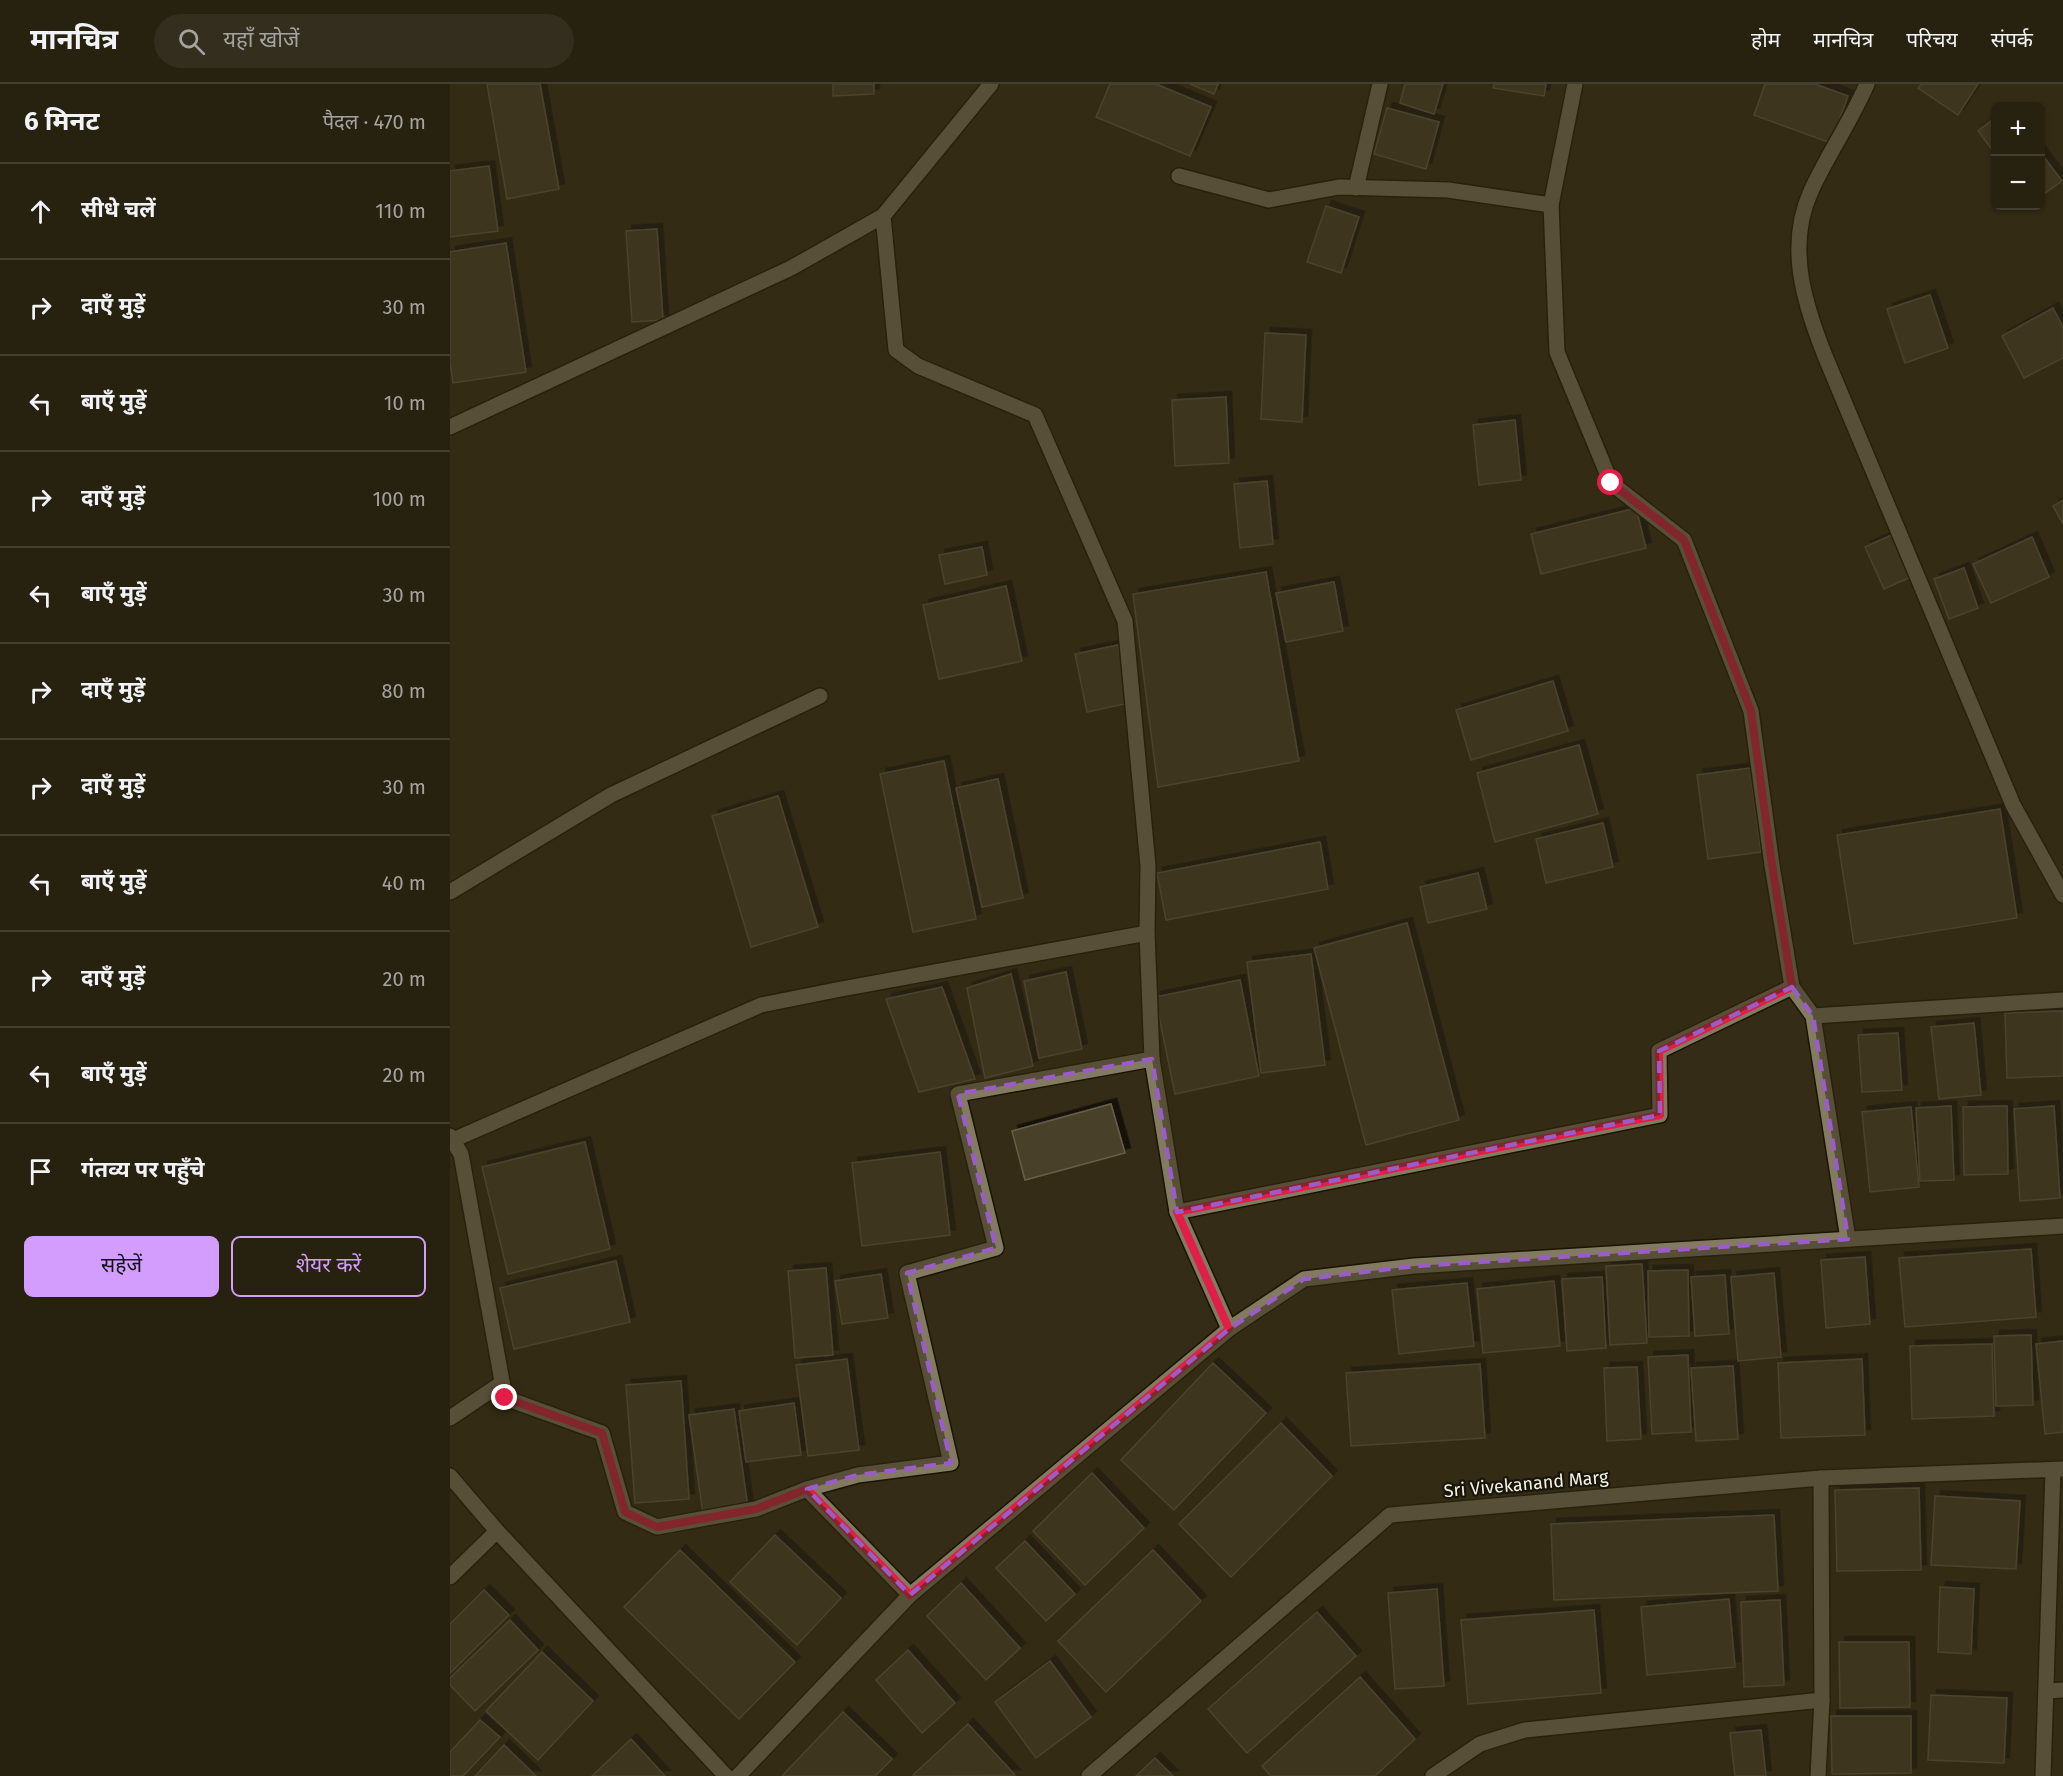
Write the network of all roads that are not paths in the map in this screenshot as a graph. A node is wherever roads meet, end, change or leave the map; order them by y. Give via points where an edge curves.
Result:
1 (991, 84) edge
2 (1380, 84) edge
3 (1575, 84) edge
4 (1867, 84) edge
5 (1179, 176) dead end
6 (1356, 188) junction
7 (1551, 205) junction
8 (883, 216) junction
9 (450, 427) edge
10 (820, 696) dead end
11 (450, 892) edge
12 (2063, 895) edge
13 (1147, 933) junction
14 (1792, 987) junction
15 (2063, 1000) edge
16 (1813, 1016) junction
17 (1152, 1059) junction
18 (452, 1138) edge
19 (1177, 1212) junction
20 (2063, 1226) edge
21 (1848, 1239) junction
22 (1229, 1329) junction
23 (502, 1383) junction
24 (450, 1418) edge
25 (2058, 1470) edge
26 (450, 1476) edge
27 (1821, 1478) junction
28 (807, 1489) junction
29 (497, 1531) junction
30 (450, 1577) edge
31 (910, 1595) junction
32 (2063, 1690) edge
33 (2046, 1691) junction
34 (1822, 1700) junction
35 (726, 1776) edge
36 (738, 1776) edge
37 (1089, 1776) edge
38 (1433, 1776) edge
39 (1818, 1776) edge
40 (2043, 1776) edge

1 - 8 street
2 - 6 street
3 - 7 street
4 - 12 street via 1810,193 1801,226 1801,285 1809,317 2013,805
5 - 6 street via 1269,200 1339,187
6 - 7 street via 1448,190
7 - 14 street via 1557,352 1611,483 1684,540 1751,711
8 - 9 street via 791,268
8 - 13 street via 896,350 918,366 1035,416 1125,621 1148,866
10 - 11 street via 611,795
13 - 17 street
13 - 18 street via 761,1005
14 - 16 street
14 - 19 street via 1659,1051 1660,1115
15 - 16 street
16 - 21 street
17 - 19 street
17 - 28 street via 958,1094 996,1248 907,1273 951,1463 858,1475
18 - 23 street via 461,1154
19 - 22 street
20 - 21 street
21 - 22 street via 1414,1266 1304,1279
22 - 31 street
23 - 24 street
23 - 28 street via 505,1398 602,1433 625,1512 657,1527 756,1509
25 - 27 street, Sri Vivekanand Marg
25 - 33 street
26 - 29 street
27 - 34 street
27 - 37 street, Sri Vivekanand Marg via 1390,1515
28 - 31 street
29 - 30 street
29 - 35 street
31 - 36 street
32 - 33 street
33 - 40 street
34 - 38 street via 1525,1730 1480,1744
34 - 39 street

